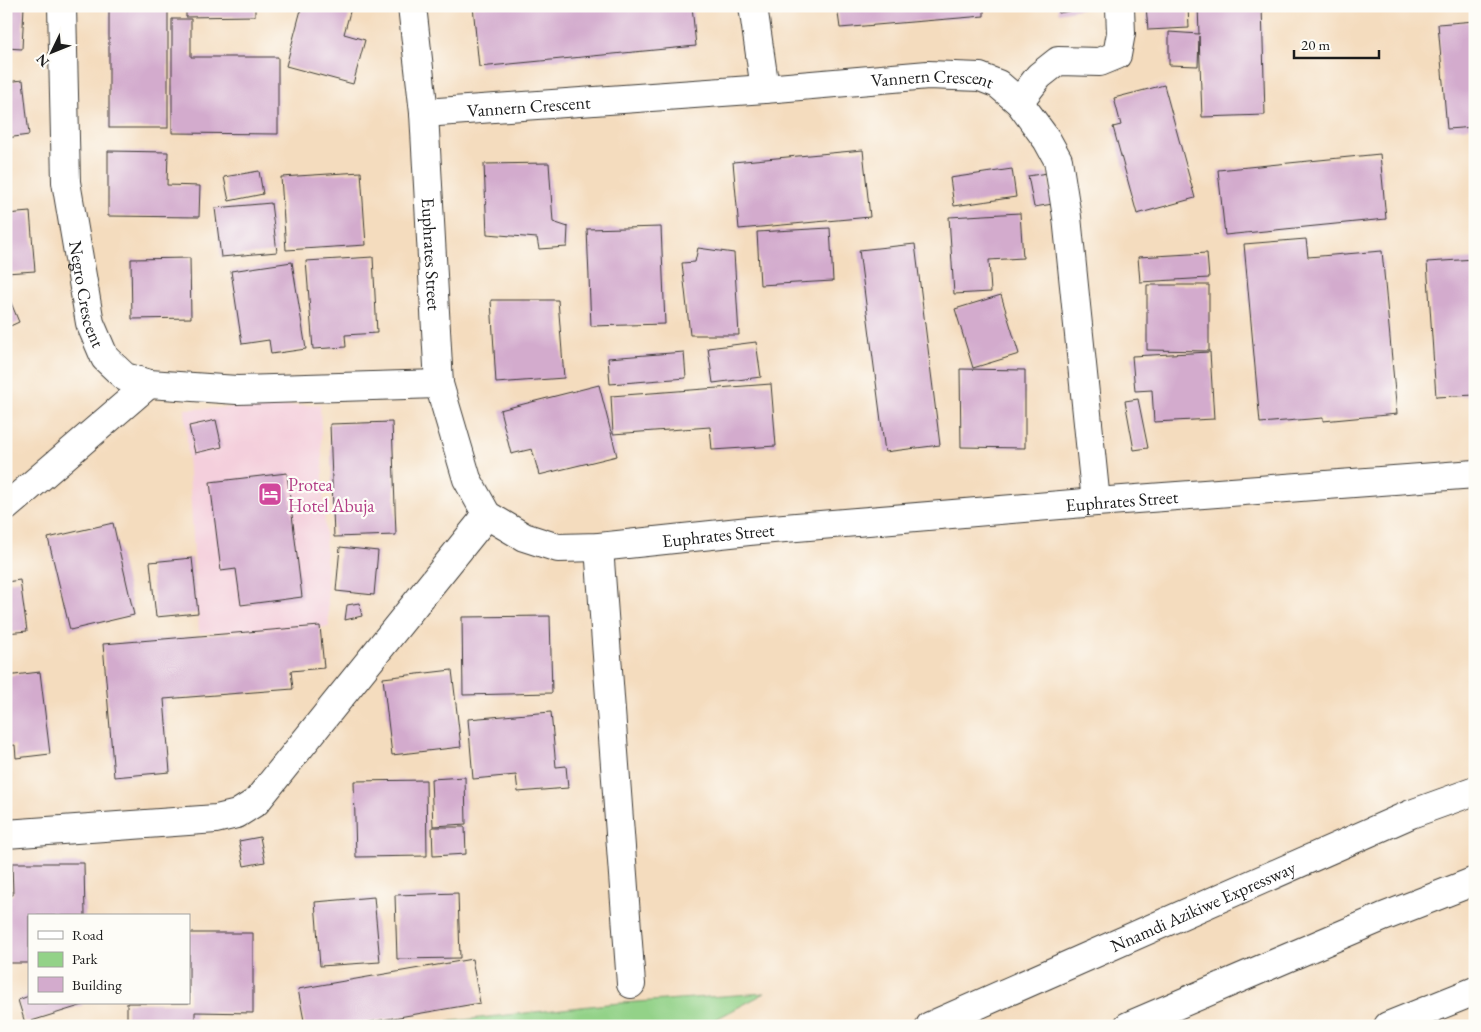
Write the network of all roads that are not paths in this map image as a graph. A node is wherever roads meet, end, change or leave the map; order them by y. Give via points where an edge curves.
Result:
1 (62, 6) edge
2 (412, 6) edge
3 (753, 6) edge
4 (1120, 8) dead end
5 (766, 89) junction
6 (1019, 102) junction
7 (424, 113) junction
8 (149, 384) junction
9 (439, 384) junction
10 (1475, 474) edge
11 (1096, 502) junction
12 (6, 507) edge
13 (487, 515) junction
14 (599, 547) junction
15 (1475, 791) edge
16 (6, 834) edge
17 (1475, 881) edge
18 (631, 984) dead end
19 (1475, 991) edge
20 (930, 1026) edge
21 (1128, 1026) edge
22 (1388, 1026) edge

1 - 8 main road, Negro Crescent via 66,182 90,323 105,358 125,377
2 - 7 main road, Euphrates Street
3 - 5 main road
4 - 6 main road via 1121,34 1117,55 1100,62 1058,61 1039,76
5 - 6 main road, Vannern Crescent via 928,75 980,77 998,84
5 - 7 main road, Vannern Crescent
6 - 11 main road, Vannern Crescent via 1058,160 1067,218
7 - 9 main road, Euphrates Street
8 - 9 main road, Negro Crescent via 237,390
8 - 12 main road
9 - 13 main road, Euphrates Street via 467,479
10 - 11 main road, Euphrates Street
11 - 14 main road, Euphrates Street
13 - 14 main road, Euphrates Street via 524,537 558,548
13 - 16 main road via 256,802 237,814 216,819
14 - 18 main road
15 - 20 main road, Nnamdi Azikiwe Expressway via 1411,814
17 - 21 main road
19 - 22 main road

